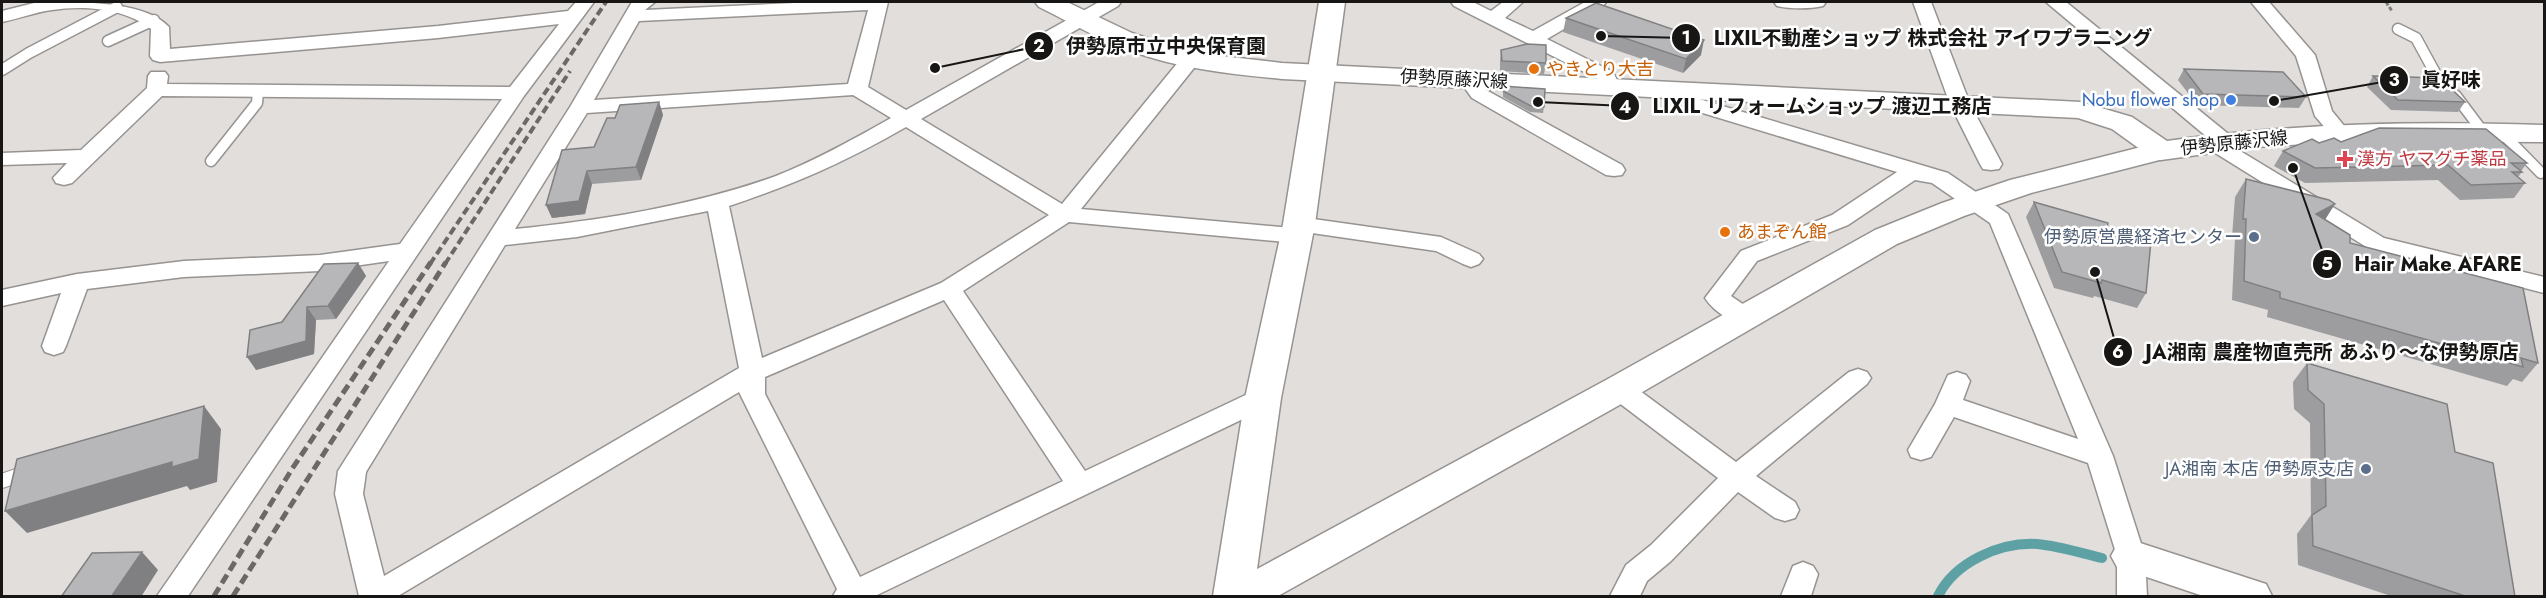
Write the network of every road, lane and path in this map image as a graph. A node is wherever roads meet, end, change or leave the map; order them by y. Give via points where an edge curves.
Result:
1 (58, 2) edge
2 (1048, 2) edge
3 (1112, 2) edge
4 (1332, 2) edge
5 (1460, 2) edge
6 (1514, 2) edge
7 (1596, 2) edge
8 (1783, 2) edge
9 (1922, 2) edge
10 (2055, 2) edge
11 (2260, 2) edge
12 (878, 3) edge
13 (117, 7) junction
14 (1821, 7) edge
15 (581, 9) edge
16 (640, 9) edge
17 (2, 17) edge
18 (1081, 18) junction
19 (1492, 19) junction
20 (154, 20) junction
21 (2398, 29) dead end
22 (1533, 39) junction
23 (108, 41) dead end
24 (160, 56) junction
25 (1191, 59) junction
26 (2, 70) edge
27 (1321, 73) junction
28 (1469, 80) junction
29 (1611, 88) junction
30 (857, 89) junction
31 (157, 90) junction
32 (258, 91) junction
33 (1688, 91) junction
34 (516, 93) junction
35 (1960, 104) junction
36 (580, 107) junction
37 (906, 118) junction
38 (2492, 132) junction
39 (2340, 133) junction
40 (2544, 134) edge
41 (2218, 142) junction
42 (2161, 151) junction
43 (87, 156) junction
44 (2, 160) edge
45 (211, 161) dead end
46 (1991, 164) dead end
47 (1614, 170) dead end
48 (1918, 172) junction
49 (2541, 173) dead end
50 (64, 178) dead end
51 (1976, 200) junction
52 (717, 202) junction
53 (1065, 215) junction
54 (1297, 230) junction
55 (499, 238) junction
56 (407, 251) junction
57 (1471, 259) dead end
58 (77, 282) junction
59 (2544, 285) edge
60 (949, 289) junction
61 (2, 298) edge
62 (1744, 317) junction
63 (54, 346) dead end
64 (752, 372) junction
65 (1858, 378) dead end
66 (1619, 388) junction
67 (1263, 398) junction
68 (1921, 450) dead end
69 (2099, 456) junction
70 (46, 466) edge
71 (1736, 477) junction
72 (2, 481) edge
73 (1080, 485) junction
74 (1785, 510) dead end
75 (2131, 556) junction
76 (374, 596) edge
77 (852, 596) edge
78 (172, 597) edge
79 (1233, 597) edge
80 (1243, 597) edge
81 (1625, 597) edge
82 (2132, 597) edge
83 (2252, 597) edge

1 - 13 street
1 - 17 street
2 - 18 street, 伊勢原藤沢線
3 - 18 street
4 - 27 street
5 - 19 street
6 - 19 street
7 - 22 street
8 - 14 street
9 - 35 street
10 - 41 street
11 - 39 street via 2305,55 2322,112
12 - 16 street
12 - 30 street
13 - 20 street
13 - 26 lane
15 - 24 street via 438,32
15 - 34 street
16 - 36 street
18 - 25 street, 伊勢原藤沢線 via 1123,39
18 - 37 street
19 - 22 street
20 - 23 lane
20 - 24 street via 160,27
21 - 38 lane via 2416,38 2440,82
22 - 29 street via 1606,76
24 - 31 street
25 - 27 street, 伊勢原藤沢線 via 1234,67
25 - 53 street
27 - 28 street, 伊勢原藤沢線
27 - 54 street
28 - 29 street, 伊勢原藤沢線
28 - 47 street via 1479,94
29 - 33 street, 伊勢原藤沢線
30 - 36 street
30 - 37 street
31 - 32 street
31 - 43 street
32 - 34 street
32 - 45 lane via 257,104
33 - 35 street, 伊勢原藤沢線
33 - 48 street via 1690,103
34 - 56 street
35 - 42 street, 伊勢原藤沢線 via 2081,110 2122,123
35 - 46 street
36 - 55 street
37 - 52 street via 845,153 794,176
37 - 53 street
38 - 39 street, 伊勢原藤沢線
38 - 40 street, 伊勢原藤沢線
38 - 49 lane
39 - 41 street, 伊勢原藤沢線
41 - 42 street, 伊勢原藤沢線
41 - 59 street via 2376,243
42 - 51 street
43 - 44 street
43 - 50 street
48 - 51 street via 1940,178
48 - 62 street via 1907,175 1840,219 1749,256 1717,298
51 - 62 street via 1886,237
51 - 69 street via 2000,219
52 - 55 street via 577,230
52 - 64 street
53 - 54 street
53 - 60 street
54 - 57 street via 1441,244
54 - 67 street
55 - 76 street via 352,471 349,494
56 - 58 street via 320,263 184,269
56 - 78 street
58 - 61 street
58 - 63 street
60 - 64 street
60 - 73 street
62 - 66 street
64 - 76 street
64 - 77 street via 752,394
65 - 71 street
66 - 71 street
66 - 80 street
67 - 73 street
67 - 79 street
68 - 69 street via 1953,393
69 - 75 street
70 - 72 lane
71 - 74 street
71 - 81 street via 1636,573
73 - 77 street
75 - 82 street
75 - 83 street

